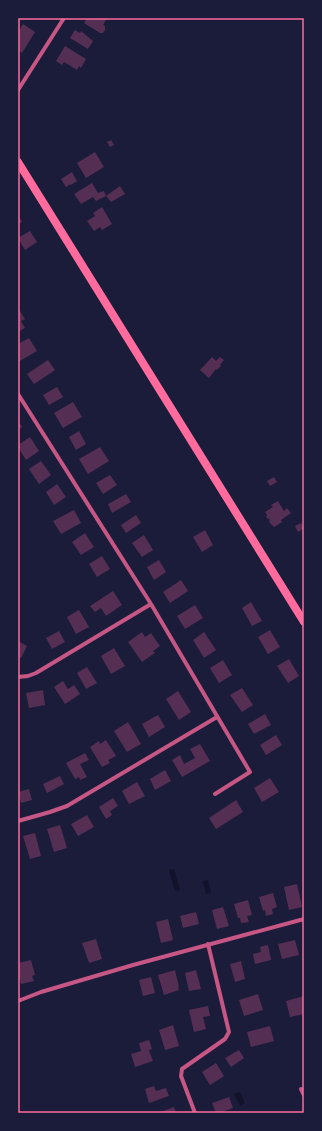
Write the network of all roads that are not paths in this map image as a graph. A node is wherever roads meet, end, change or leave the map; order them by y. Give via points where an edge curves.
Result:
1 (64, 18) edge
2 (18, 90) edge
3 (18, 162) edge
4 (18, 394) edge
5 (151, 604) junction
6 (304, 622) edge
7 (18, 677) edge
8 (217, 717) junction
9 (215, 794) dead end
10 (18, 821) edge
11 (304, 919) edge
12 (208, 944) junction
13 (18, 1000) edge
14 (301, 1089) dead end
15 (304, 1095) edge
16 (195, 1113) edge

1 - 2 street
3 - 6 main road
4 - 5 street
5 - 7 street via 36,673
5 - 8 street
8 - 9 street via 250,772
8 - 10 street via 74,802
11 - 12 street
12 - 13 street
12 - 16 street via 229,1032 225,1039 182,1069 181,1076
14 - 15 street

